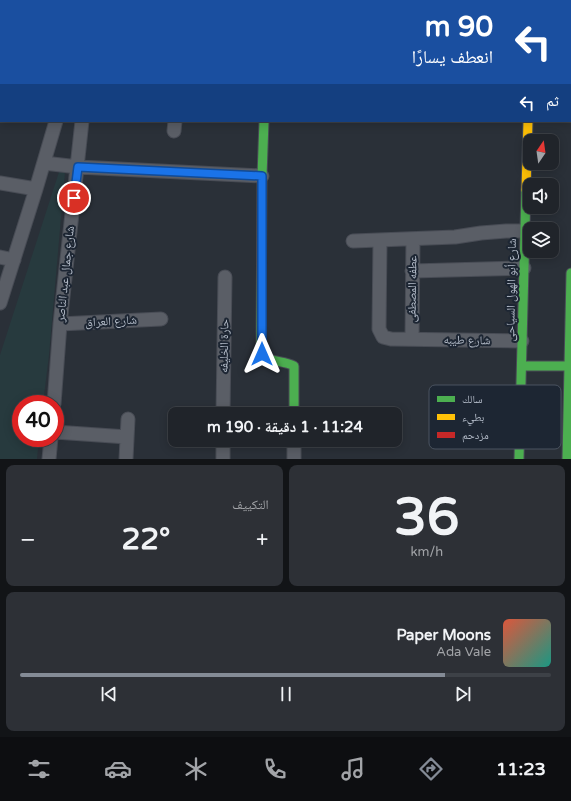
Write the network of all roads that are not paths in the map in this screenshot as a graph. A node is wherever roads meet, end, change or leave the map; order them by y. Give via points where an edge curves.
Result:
1 (56, 122) edge
2 (82, 122) edge
3 (264, 122) edge
4 (528, 122) edge
5 (44, 163) junction
6 (78, 167) junction
7 (262, 176) junction
8 (0, 183) edge
9 (36, 189) junction
10 (525, 222) edge
11 (523, 231) edge
12 (412, 240) junction
13 (353, 241) dead end
14 (380, 241) junction
15 (0, 257) edge
16 (524, 258) edge
17 (14, 260) junction
18 (524, 268) junction
19 (412, 271) junction
20 (571, 273) edge
21 (225, 277) dead end
22 (571, 296) edge
23 (0, 303) edge
24 (161, 319) dead end
25 (60, 324) junction
26 (412, 339) junction
27 (522, 341) junction
28 (570, 359) edge
29 (522, 366) junction
30 (521, 385) edge
31 (55, 395) edge
32 (223, 407) edge
33 (294, 407) edge
34 (570, 418) edge
35 (128, 419) dead end
36 (64, 433) edge
37 (127, 437) junction
38 (50, 447) edge
39 (223, 447) edge
40 (294, 447) edge
41 (519, 449) edge
42 (49, 459) edge
43 (126, 459) edge
44 (223, 459) edge
45 (294, 459) edge
46 (519, 459) edge
47 (567, 459) edge

1 - 5 street
2 - 6 street, شارع جمال عبد الناصر
3 - 7 main road
4 - 10 main road, شارع أبو الهول السياحى
5 - 6 street
5 - 9 street
6 - 7 street
6 - 25 street, شارع جمال عبد الناصر
7 - 33 main road via 262,354 268,360 294,366
8 - 9 street
9 - 17 street
11 - 12 street
12 - 14 street
12 - 19 street, عطفه المصطفى
13 - 14 street
14 - 26 street, شارع طيبه via 379,329 387,339
15 - 17 street
16 - 18 main road, شارع أبو الهول السياحى
17 - 23 street
18 - 19 street
18 - 27 main road, شارع أبو الهول السياحى
19 - 26 street, عطفه المصطفى
20 - 22 main road
21 - 32 street, حارة الخليفه
22 - 28 main road
24 - 25 street, شارع العراق
25 - 31 street, شارع جمال عبد الناصر
26 - 27 street, شارع طيبه
27 - 29 main road, شارع أبو الهول السياحى
28 - 29 main road
28 - 34 main road
29 - 30 main road, شارع أبو الهول السياحى
34 - 47 main road
35 - 37 street
36 - 37 street
37 - 43 street
38 - 42 street
39 - 44 street
40 - 45 street
41 - 46 main road, شارع أبو الهول السياحى

